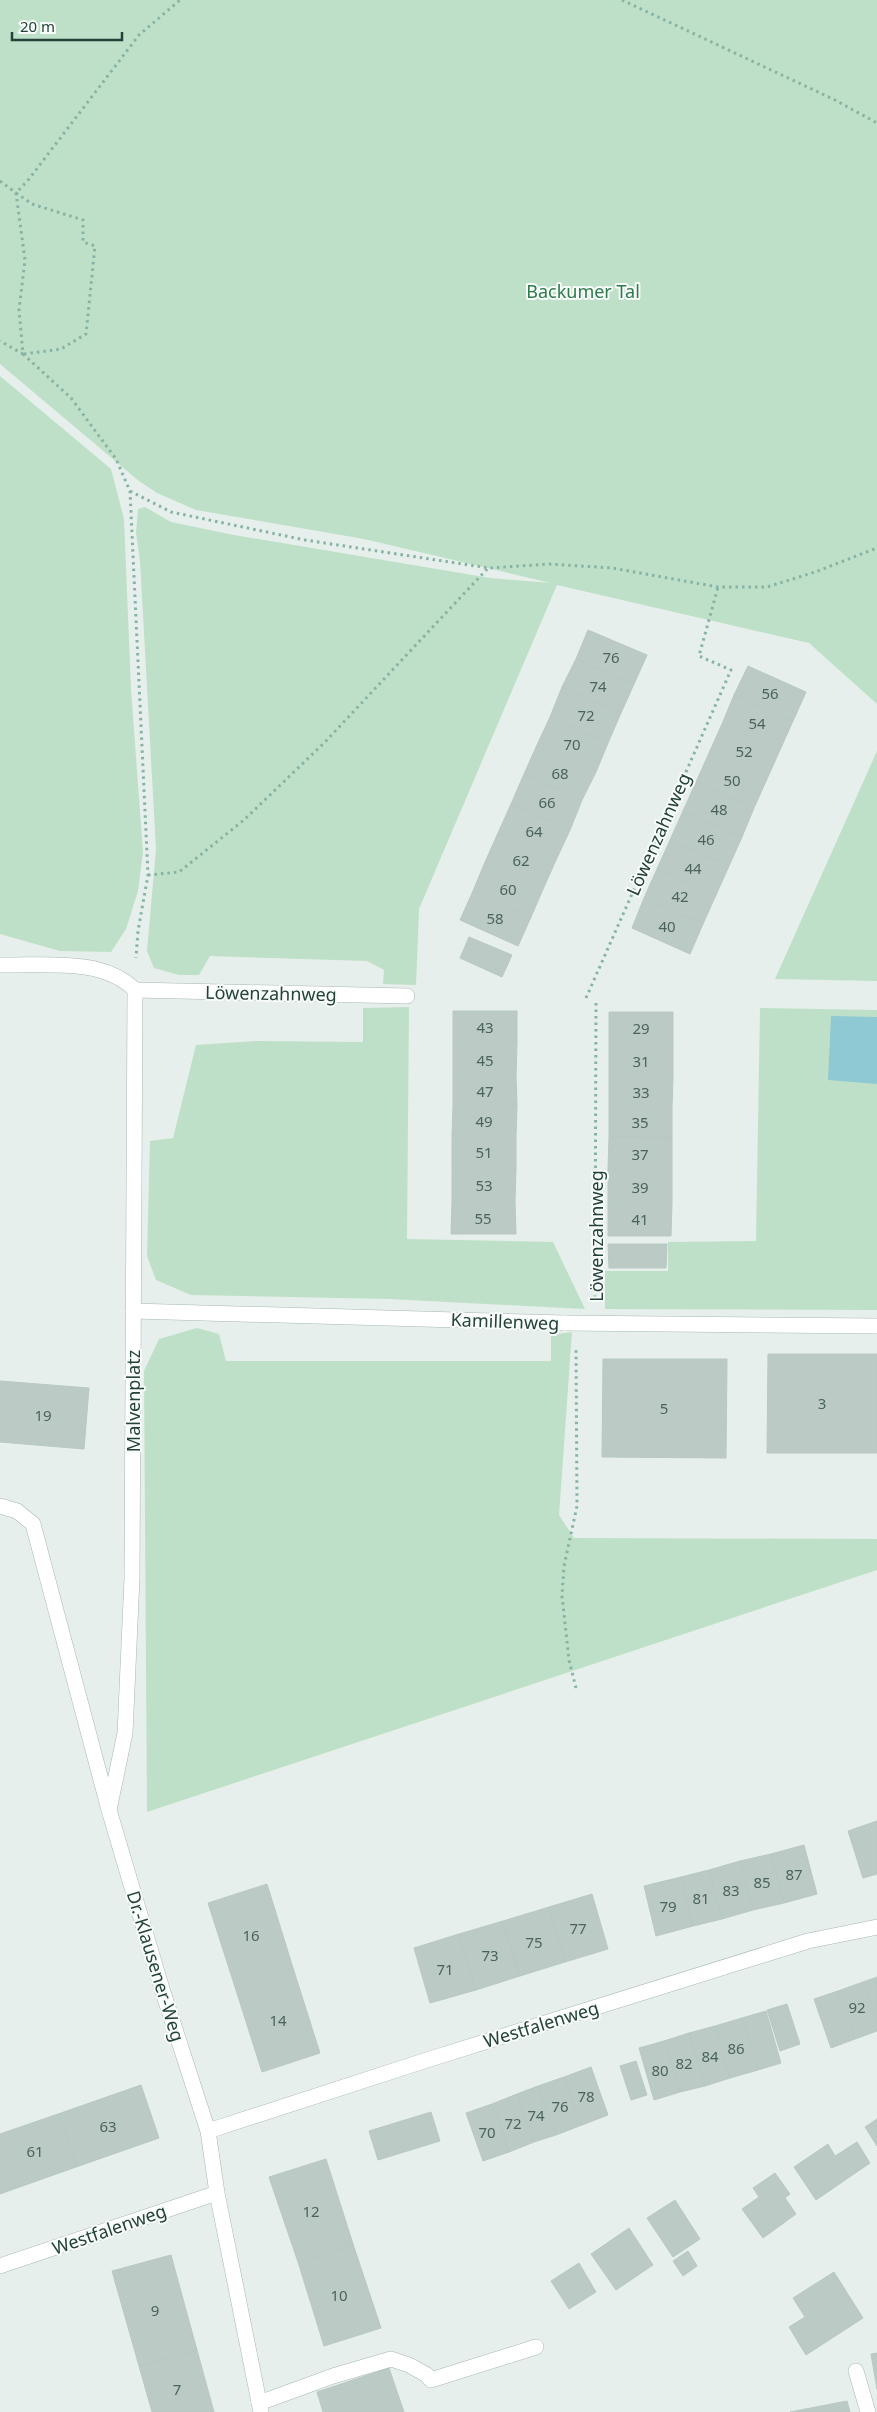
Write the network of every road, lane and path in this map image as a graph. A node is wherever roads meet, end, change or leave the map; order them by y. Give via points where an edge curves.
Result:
1 (180, 0) edge
2 (622, 0) edge
3 (877, 123) edge
4 (0, 181) edge
5 (16, 193) junction
6 (0, 341) edge
7 (23, 354) junction
8 (130, 490) junction
9 (877, 548) edge
10 (489, 568) junction
11 (718, 586) junction
12 (148, 875) junction
13 (0, 965) edge
14 (135, 990) junction
15 (407, 996) dead end
16 (586, 998) dead end
17 (596, 999) dead end
18 (133, 1311) junction
19 (571, 1323) junction
20 (595, 1324) junction
21 (877, 1326) edge
22 (0, 1506) edge
23 (576, 1688) dead end
24 (109, 1810) junction
25 (877, 1927) edge
26 (208, 2131) junction
27 (217, 2193) junction
28 (0, 2266) edge
29 (536, 2347) dead end
30 (856, 2371) dead end
31 (260, 2407) edge
32 (868, 2412) edge

1 - 5 path via 139,35
2 - 3 path
4 - 5 path
5 - 7 path via 25,260 19,310
5 - 7 path via 32,204 82,220 83,242 95,246 86,334 61,349
6 - 7 path
7 - 8 path via 71,398 116,459
8 - 10 path via 171,512 305,540
8 - 12 path
9 - 11 path via 767,586
10 - 11 path via 549,564 603,568
10 - 12 path via 325,742 244,820 179,872
11 - 16 path, Löwenzahnweg via 699,656 731,670
12 - 14 path via 138,931
13 - 14 street via 76,966 110,973 125,980
14 - 15 street, Löwenzahnweg
14 - 18 street, Malvenplatz
17 - 20 path, Löwenzahnweg
18 - 19 street, Kamillenweg
18 - 24 street, Malvenplatz via 132,1578 126,1723
19 - 20 street, Kamillenweg
19 - 23 path via 576,1506 564,1566 562,1596
20 - 21 street, Kamillenweg
22 - 24 street, Dr.-Klausener-Weg via 17,1511 33,1524
24 - 26 street, Dr.-Klausener-Weg
25 - 26 street, Westfalenweg via 808,1941
26 - 27 street, Dr.-Klausener-Weg
27 - 28 street, Westfalenweg
27 - 31 street, Dr.-Klausener-Weg
29 - 31 street via 430,2380 410,2364 391,2359 333,2376
30 - 32 street

